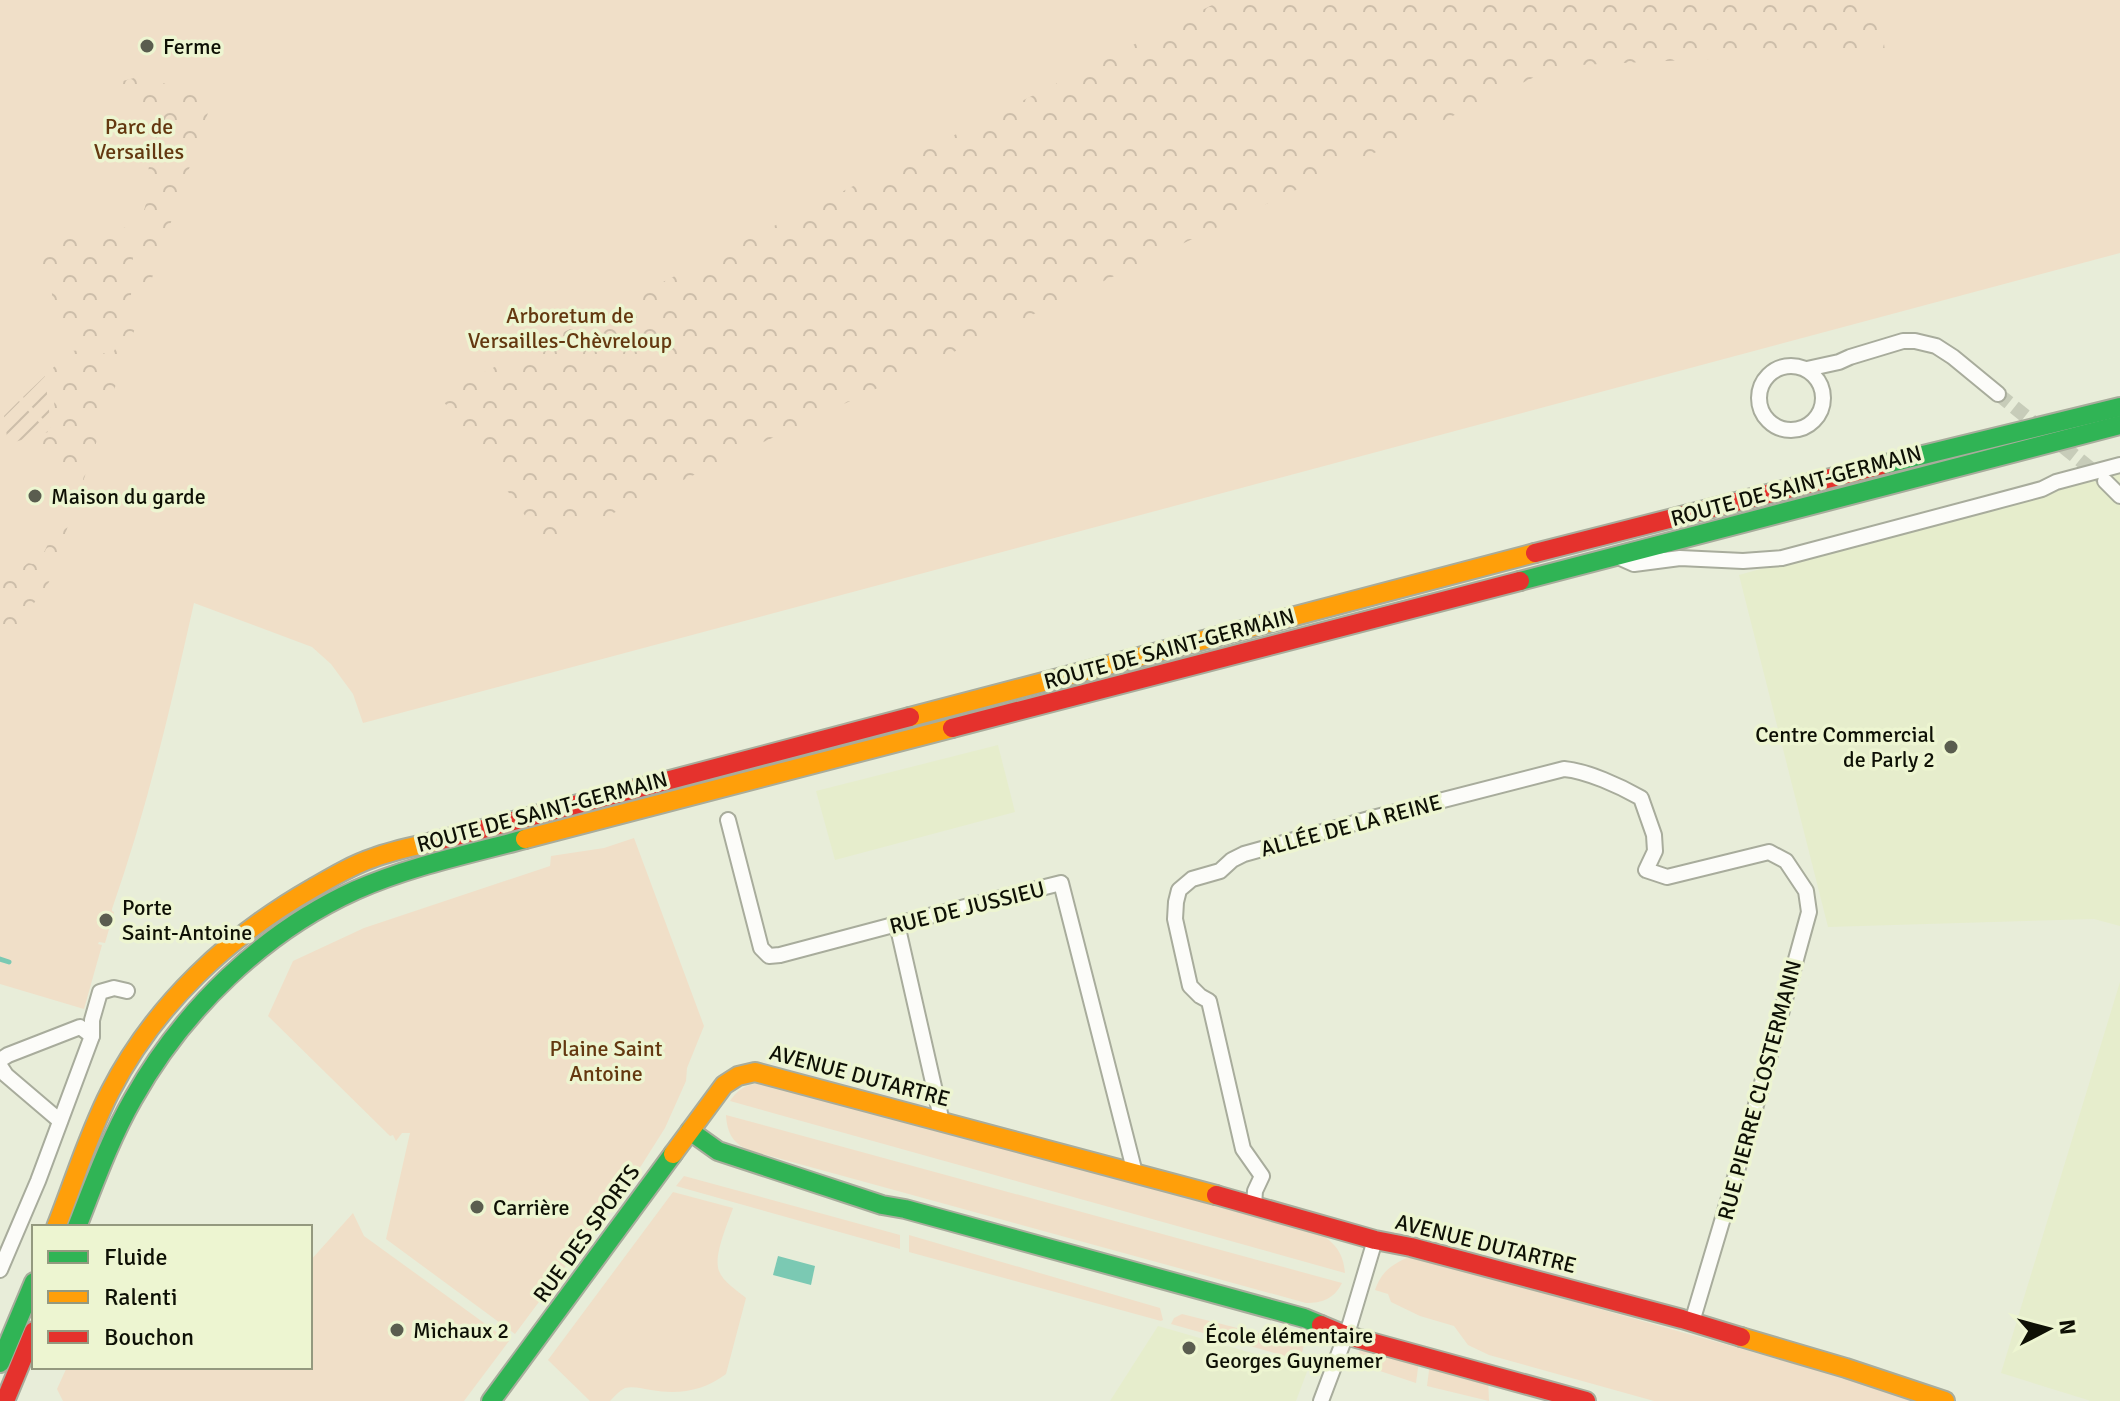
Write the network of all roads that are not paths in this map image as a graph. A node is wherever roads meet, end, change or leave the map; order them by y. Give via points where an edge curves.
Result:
1 (1839, 362) junction
2 (1807, 369) junction
3 (1823, 393) junction
4 (1998, 394) tunnel mouth
5 (2120, 407) edge
6 (2120, 425) edge
7 (2120, 465) edge
8 (2105, 481) tunnel mouth
9 (2120, 496) edge
10 (1616, 556) junction
11 (728, 820) dead end
12 (1786, 861) joint
13 (897, 924) junction
14 (127, 991) dead end
15 (92, 1036) junction
16 (0, 1063) edge
17 (60, 1121) junction
18 (942, 1122) junction
19 (690, 1131) junction
20 (1135, 1173) junction
21 (1254, 1205) junction
22 (57, 1225) edge
23 (78, 1225) edge
24 (1375, 1240) junction
25 (0, 1270) edge
26 (32, 1287) edge
27 (1692, 1322) junction
28 (1345, 1335) junction
29 (32, 1336) edge
30 (0, 1363) edge
31 (1560, 1398) edge
32 (5, 1401) edge
33 (491, 1401) edge
34 (1321, 1401) edge
35 (1586, 1401) edge
36 (1945, 1401) edge

1 - 2 street
1 - 3 street
1 - 4 street via 1903,341 1922,342 1953,357
2 - 3 street
2 - 3 street via 1789,365 1765,378 1759,395 1763,413 1778,427 1798,429 1820,412
5 - 22 main road, ROUTE DE SAINT-GERMAIN via 1695,511 371,858 264,917 188,983 149,1030 111,1090
6 - 10 main road, ROUTE DE SAINT-GERMAIN
7 - 10 street via 1782,558 1680,558 1634,564
8 - 9 street
10 - 23 main road, ROUTE DE SAINT-GERMAIN via 444,860 380,881 282,934 202,1004 156,1062 124,1118
11 - 13 street, RUE DE JUSSIEU via 761,948 769,956
12 - 21 street, ALLÉE DE LA REINE via 1769,852 1667,877 1646,870 1655,851 1654,835 1641,798 1564,769 1244,854 1220,871 1192,879 1179,890 1175,919 1190,986 1209,1001 1243,1149 1262,1176
12 - 27 street, RUE PIERRE CLOSTERMANN via 1806,891 1809,912
13 - 18 street
13 - 20 street, RUE DE JUSSIEU via 1061,883
14 - 15 street via 100,992
15 - 16 street via 80,1027 8,1055
15 - 17 street
16 - 17 street via 6,1075
17 - 25 street
18 - 19 main road, AVENUE DUTARTRE via 755,1072 724,1085
18 - 20 main road, AVENUE DUTARTRE
19 - 28 main road via 718,1151 882,1205 1304,1318
19 - 33 main road, RUE DES SPORTS
20 - 21 main road, AVENUE DUTARTRE
21 - 24 main road, AVENUE DUTARTRE
24 - 27 main road, AVENUE DUTARTRE
24 - 28 street
26 - 30 main road
27 - 36 main road, AVENUE DUTARTRE
28 - 31 main road
28 - 34 street
29 - 32 main road
31 - 35 main road

